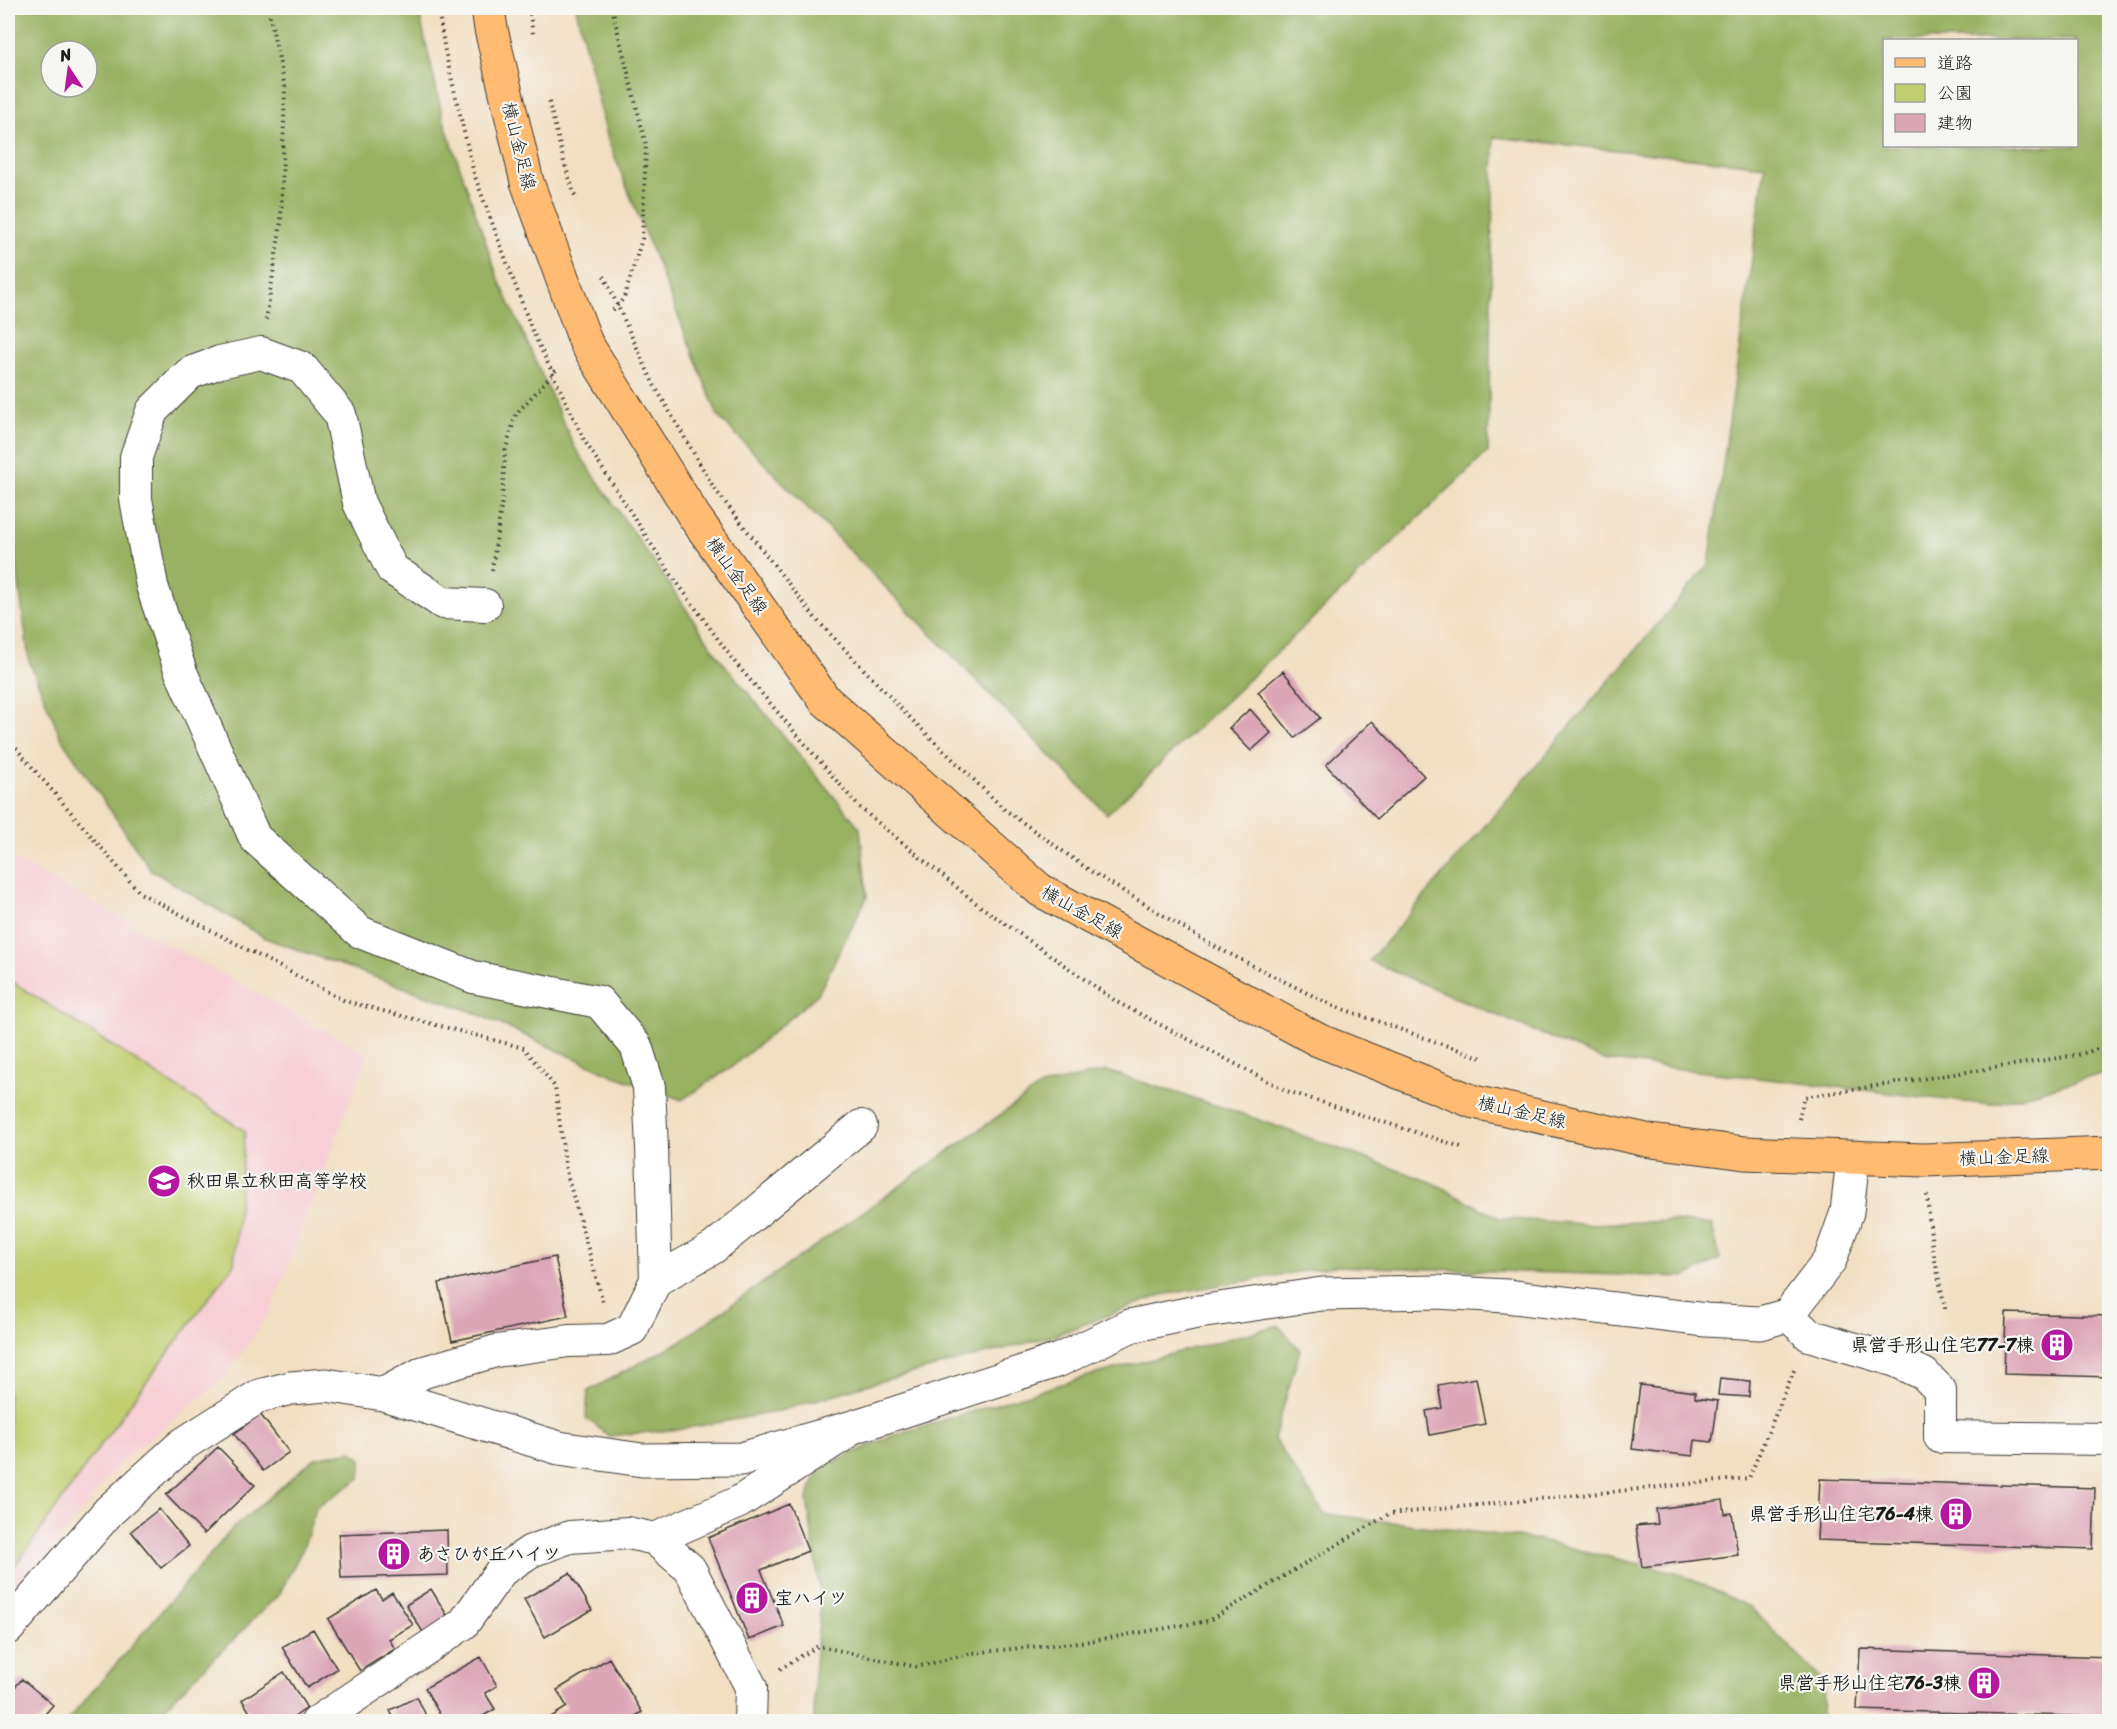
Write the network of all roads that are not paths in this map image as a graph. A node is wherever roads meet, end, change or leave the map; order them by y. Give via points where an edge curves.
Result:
1 (488, 8) edge
2 (485, 605) road end
3 (861, 1126) dead end
4 (2109, 1153) edge
5 (1853, 1159) junction
6 (656, 1280) junction
7 (1798, 1325) junction
8 (382, 1394) junction
9 (856, 1426) junction
10 (2109, 1439) edge
11 (655, 1539) junction
12 (8, 1628) edge
13 (316, 1722) edge
14 (750, 1722) edge

1 - 5 main road, 横山金足線, bridge via 527,182 586,343 694,516 825,700 1040,890 1318,1040 1474,1102 1651,1141 1745,1154
2 - 6 street via 443,603 392,568 359,502 340,414 302,368 261,353 220,363 190,374 152,411 136,457 136,499 152,586 181,672 255,838 360,932 473,977 599,1002 636,1046 649,1087
3 - 6 street via 713,1248
4 - 5 main road, 横山金足線 via 1924,1161
5 - 7 street via 1847,1212 1830,1260
6 - 8 street via 632,1329 608,1340 496,1351 424,1372
7 - 9 street via 1706,1320 1506,1296 1322,1294 1130,1326 1059,1360
7 - 10 street via 1924,1374 1940,1390 1940,1437
8 - 9 street via 559,1448 642,1460 741,1459
8 - 12 street via 326,1385 259,1396 182,1445 109,1511
9 - 11 street via 739,1502
11 - 13 street via 628,1533 570,1537 531,1551 501,1571 462,1624
11 - 14 street via 690,1569 752,1687

